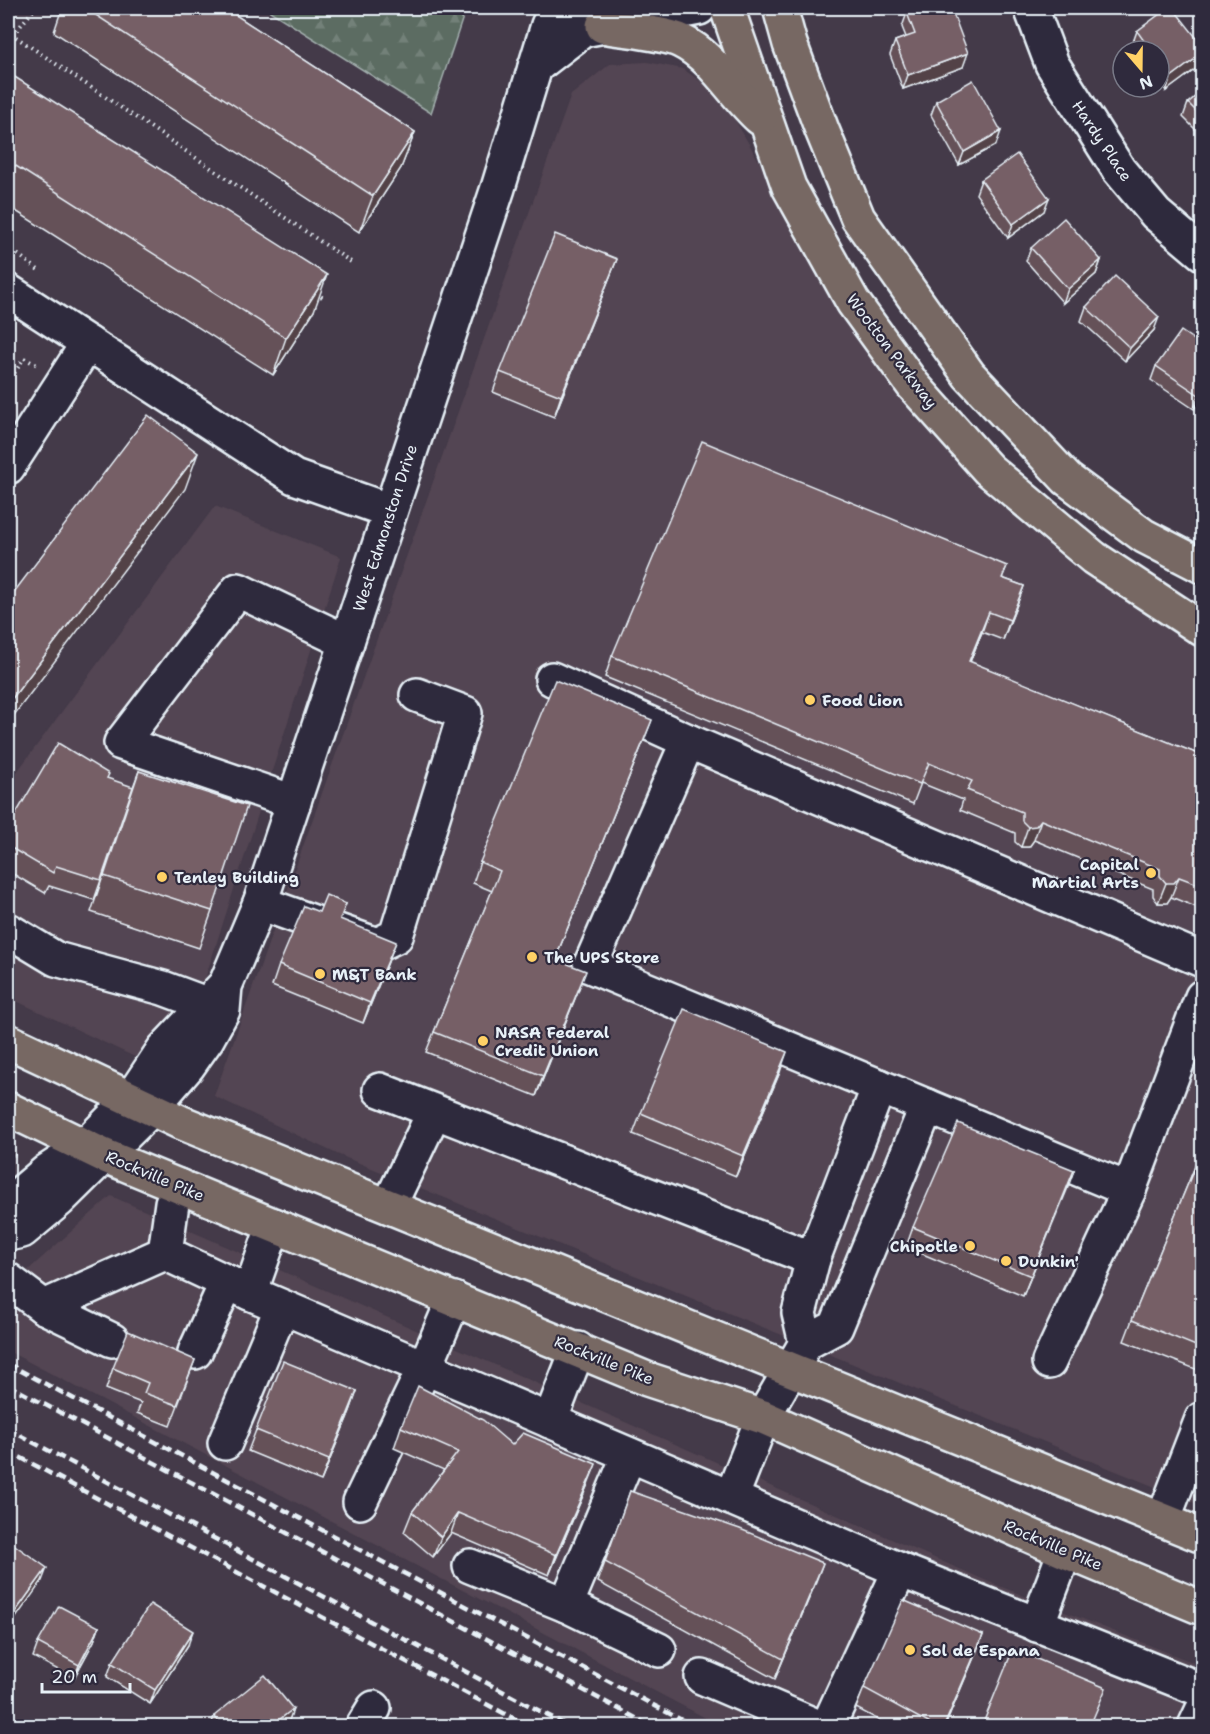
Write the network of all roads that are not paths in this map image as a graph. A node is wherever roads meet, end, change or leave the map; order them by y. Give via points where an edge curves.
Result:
1 (575, 8) edge
2 (699, 8) edge
3 (727, 8) edge
4 (780, 8) edge
5 (1031, 8) edge
6 (603, 26) junction
7 (535, 67) junction
8 (767, 123) junction
9 (1203, 253) edge
10 (8, 291) edge
11 (88, 343) junction
12 (8, 467) edge
13 (390, 511) junction
14 (1203, 566) edge
15 (1203, 628) edge
16 (346, 642) junction
17 (552, 679) dead end
18 (417, 694) dead end
19 (688, 741) junction
20 (294, 802) junction
21 (260, 903) junction
22 (8, 930) edge
23 (1203, 960) edge
24 (215, 995) junction
25 (1203, 997) edge
26 (8, 1041) edge
27 (879, 1086) junction
28 (380, 1090) dead end
29 (140, 1105) junction
30 (927, 1106) junction
31 (8, 1108) edge
32 (434, 1112) junction
33 (94, 1150) junction
34 (178, 1186) junction
35 (1129, 1190) junction
36 (8, 1204) edge
37 (389, 1206) junction
38 (274, 1226) junction
39 (8, 1234) edge
40 (165, 1253) junction
41 (813, 1258) junction
42 (8, 1280) edge
43 (238, 1288) junction
44 (454, 1299) junction
45 (44, 1307) junction
46 (282, 1307) junction
47 (112, 1340) dead end
48 (578, 1350) junction
49 (195, 1352) dead end
50 (798, 1356) junction
51 (1049, 1362) dead end
52 (425, 1367) junction
53 (763, 1418) junction
54 (1203, 1419) edge
55 (550, 1421) junction
56 (225, 1443) dead end
57 (629, 1455) junction
58 (731, 1498) junction
59 (360, 1502) dead end
60 (1163, 1521) junction
61 (1203, 1536) edge
62 (1065, 1551) junction
63 (470, 1566) dead end
64 (900, 1570) junction
65 (566, 1605) junction
66 (1203, 1608) edge
67 (1037, 1625) junction
68 (659, 1650) dead end
69 (702, 1677) dead end
70 (1203, 1690) edge
71 (1203, 1711) edge
72 (816, 1726) edge
73 (828, 1726) edge
74 (1195, 1726) edge

1 - 7 street, West Edmonston Drive via 548,25
2 - 6 street
3 - 8 main road, Wootton Parkway
4 - 14 main road via 822,130 858,218 969,375 1067,479 1144,536
5 - 9 street, Hardy Place via 1052,64 1119,170 1156,214
6 - 7 street via 584,30
6 - 8 main road via 680,41 712,64 741,101
7 - 13 street, West Edmonston Drive
8 - 15 main road, Wootton Parkway via 789,187 854,302 913,384 988,469 1085,550
10 - 11 street
11 - 12 street
11 - 13 street via 294,477
13 - 16 street, West Edmonston Drive
16 - 20 street, West Edmonston Drive
16 - 20 street via 238,590 121,743
17 - 19 street
18 - 21 street via 465,713 396,936 377,945
19 - 23 street
19 - 27 street via 590,966
20 - 21 street, West Edmonston Drive
21 - 24 street, West Edmonston Drive
22 - 24 street via 57,958 164,988
24 - 29 street, West Edmonston Drive via 164,1049
25 - 35 street
26 - 29 main road
27 - 30 street
27 - 41 street
28 - 32 street
29 - 33 street, West Edmonston Drive
29 - 37 main road
30 - 35 street
30 - 50 street via 836,1327
31 - 33 main road, Rockville Pike
32 - 37 street
32 - 41 street
33 - 34 main road, Rockville Pike
33 - 36 street via 47,1171
33 - 39 street via 59,1200 22,1231
34 - 38 main road, Rockville Pike
34 - 40 street
35 - 51 street
37 - 50 main road
38 - 43 street
38 - 44 main road, Rockville Pike
40 - 43 street
40 - 45 street
41 - 50 street via 799,1313
42 - 45 street
43 - 46 street
43 - 49 street
44 - 48 main road, Rockville Pike
44 - 52 street
45 - 47 street
46 - 52 street
46 - 56 street
48 - 53 main road, Rockville Pike via 656,1382
48 - 55 street
50 - 53 street
50 - 60 main road
52 - 55 street
52 - 59 street
53 - 58 street
53 - 62 main road, Rockville Pike
54 - 60 street
55 - 57 street
57 - 58 street
57 - 65 street
58 - 64 street
60 - 61 main road
62 - 66 main road, Rockville Pike
62 - 67 street
63 - 65 street
64 - 67 street
64 - 73 street
65 - 68 street
67 - 70 street
69 - 72 street
71 - 74 street

